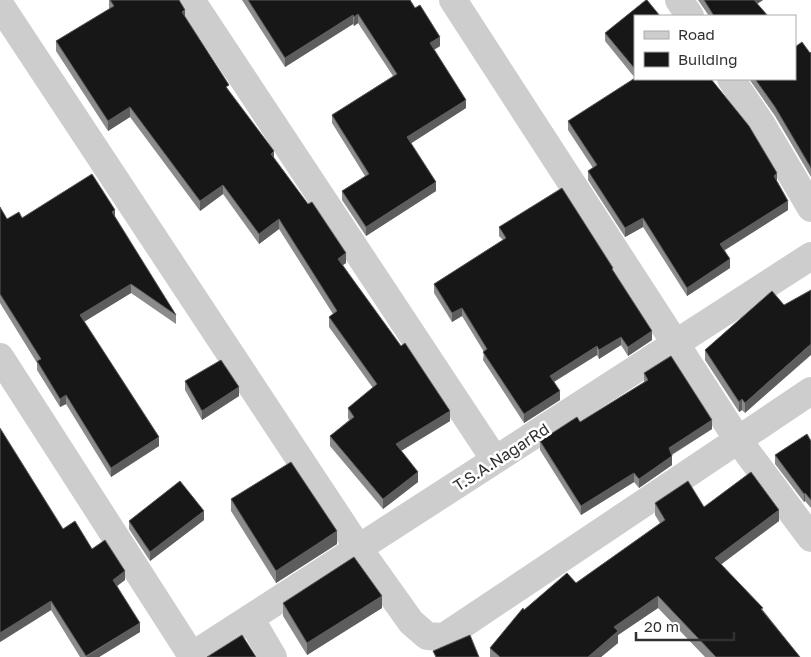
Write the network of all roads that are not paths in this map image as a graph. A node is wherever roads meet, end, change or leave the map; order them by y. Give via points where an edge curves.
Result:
1 (191, 0) edge
2 (453, 0) edge
3 (679, 0) edge
4 (0, 5) edge
5 (689, 15) edge
6 (732, 80) edge
7 (811, 208) edge
8 (811, 256) edge
9 (677, 344) junction
10 (0, 357) edge
11 (811, 391) edge
12 (738, 440) junction
13 (495, 460) junction
14 (811, 538) edge
15 (359, 549) junction
16 (250, 618) junction
17 (191, 656) edge
18 (273, 657) edge

1 - 13 street
2 - 9 street
3 - 5 street
4 - 15 street
6 - 7 street
8 - 9 street, T.S.A.NagarRd
9 - 12 street
9 - 13 street, T.S.A.NagarRd
10 - 17 street
11 - 12 street
12 - 14 street
12 - 15 street via 444,638 427,636 411,622
13 - 15 street, T.S.A.NagarRd
15 - 16 street, T.S.A.NagarRd
16 - 17 street, T.S.A.NagarRd
16 - 18 street

